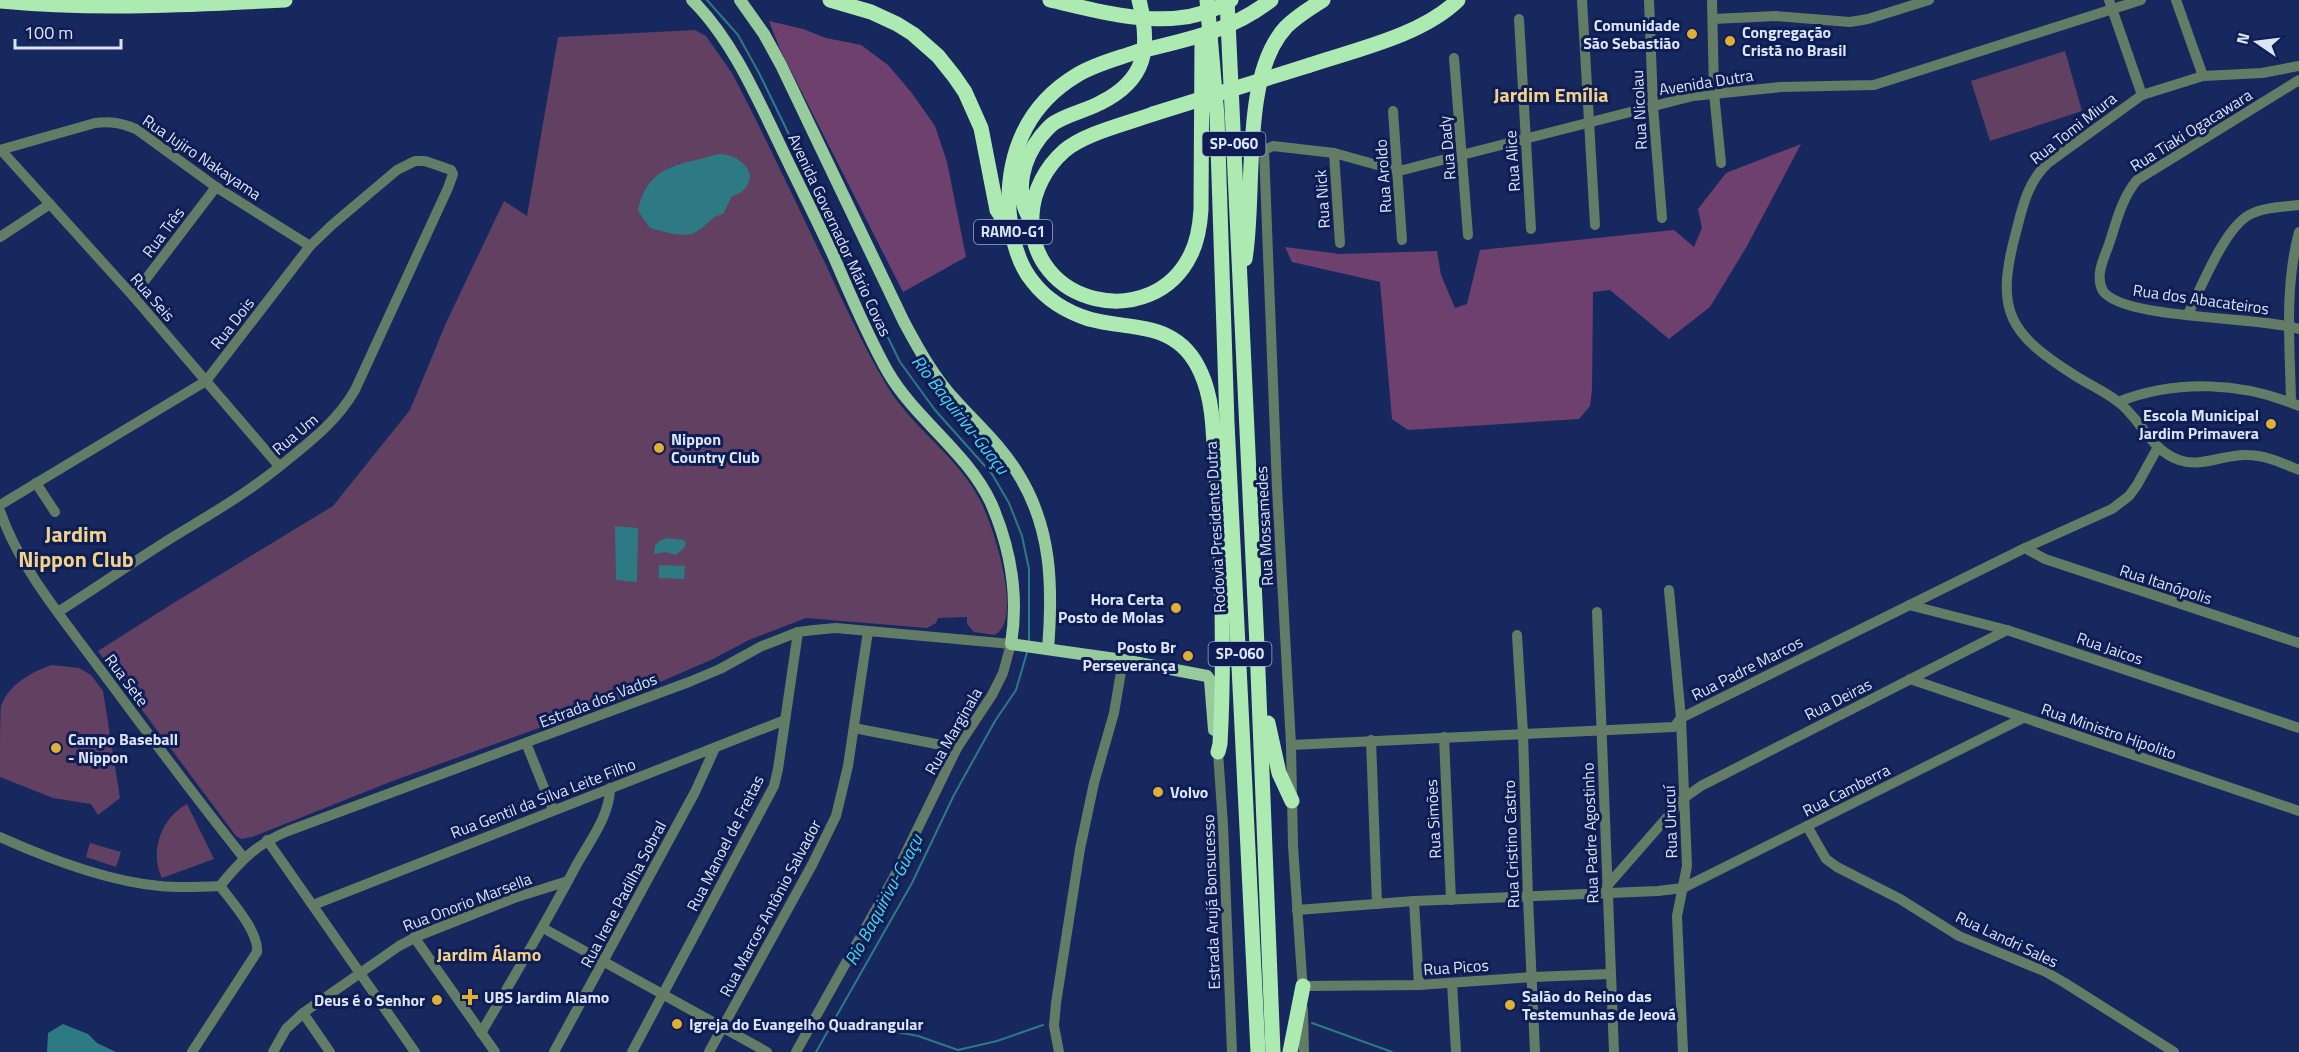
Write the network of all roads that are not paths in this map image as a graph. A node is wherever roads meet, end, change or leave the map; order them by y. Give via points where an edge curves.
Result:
1 (285, 0) edge
2 (692, 0) edge
3 (740, 0) edge
4 (830, 0) edge
5 (1050, 0) edge
6 (1139, 0) edge
7 (1202, 0) edge
8 (1208, 0) edge
9 (1229, 0) edge
10 (1271, 0) edge
11 (1323, 0) edge
12 (1458, 0) edge
13 (1582, 0) edge
14 (1649, 0) edge
15 (1712, 0) edge
16 (1929, 0) edge
17 (2141, 0) edge
18 (2176, 0) edge
19 (0, 1) edge
20 (2110, 4) edge
21 (1519, 19) dead end
22 (1713, 19) junction
23 (1454, 58) dead end
24 (2299, 66) edge
25 (2203, 76) junction
26 (2299, 80) edge
27 (1714, 93) junction
28 (2142, 95) junction
29 (1653, 106) junction
30 (1393, 111) dead end
31 (1589, 122) junction
32 (1525, 139) junction
33 (1273, 146) joint
34 (1, 150) edge
35 (1334, 153) junction
36 (1462, 155) junction
37 (1721, 163) dead end
38 (1399, 171) junction
39 (216, 187) junction
40 (448, 188) joint
41 (50, 204) junction
42 (2299, 206) edge
43 (1662, 218) dead end
44 (1032, 223) junction
45 (1595, 225) dead end
46 (1531, 229) dead end
47 (2299, 232) edge
48 (1013, 234) junction
49 (1468, 235) dead end
50 (0, 237) edge
51 (1402, 240) dead end
52 (1340, 243) dead end
53 (310, 246) junction
54 (2296, 253) edge
55 (1240, 289) junction
56 (2103, 290) joint
57 (133, 296) junction
58 (2188, 314) junction
59 (2294, 328) edge
60 (206, 381) junction
61 (2118, 402) junction
62 (2295, 404) edge
63 (2158, 447) junction
64 (2299, 457) edge
65 (279, 466) junction
66 (2296, 469) edge
67 (36, 483) junction
68 (0, 505) edge
69 (0, 511) edge
70 (55, 512) dead end
71 (2025, 548) junction
72 (1670, 590) dead end
73 (1909, 605) junction
74 (58, 612) junction
75 (1597, 612) dead end
76 (2007, 630) junction
77 (868, 631) junction
78 (798, 632) junction
79 (1517, 635) dead end
80 (2299, 643) edge
81 (1017, 645) junction
82 (1257, 646) junction
83 (1043, 648) junction
84 (1123, 660) junction
85 (1910, 680) junction
86 (1681, 718) junction
87 (2023, 718) junction
88 (784, 720) junction
89 (2299, 728) edge
90 (854, 729) junction
91 (1602, 731) junction
92 (1523, 733) junction
93 (1444, 737) junction
94 (1371, 740) junction
95 (526, 743) junction
96 (1291, 744) junction
97 (715, 748) junction
98 (957, 748) junction
99 (1218, 752) junction
100 (610, 788) junction
101 (1684, 798) junction
102 (1292, 801) junction
103 (553, 810) junction
104 (2299, 811) edge
105 (1807, 826) junction
106 (0, 837) edge
107 (267, 840) junction
108 (244, 858) junction
109 (568, 881) junction
110 (220, 886) junction
111 (1683, 888) junction
112 (1607, 889) junction
113 (1528, 897) junction
114 (1451, 900) junction
115 (1414, 902) junction
116 (1377, 903) junction
117 (313, 905) junction
118 (1297, 910) junction
119 (543, 928) junction
120 (414, 937) junction
121 (603, 963) junction
122 (360, 972) junction
123 (1610, 974) junction
124 (1533, 977) junction
125 (1452, 983) junction
126 (1419, 985) junction
127 (1303, 986) junction
128 (662, 995) junction
129 (303, 1013) junction
130 (721, 1029) junction
131 (481, 1033) junction
132 (192, 1052) edge
133 (273, 1052) edge
134 (330, 1052) edge
135 (415, 1052) edge
136 (495, 1052) edge
137 (554, 1052) edge
138 (632, 1052) edge
139 (709, 1052) edge
140 (767, 1052) edge
141 (796, 1052) edge
142 (1059, 1052) edge
143 (1232, 1052) edge
144 (1258, 1052) edge
145 (1273, 1052) edge
146 (1290, 1052) edge
147 (1304, 1052) edge
148 (1456, 1052) edge
149 (1535, 1052) edge
150 (1614, 1052) edge
151 (1683, 1052) edge
152 (2174, 1052) edge

1 - 19 highway via 141,6
2 - 81 main road, Avenida Governador Mário Covas via 719,33 747,78 890,375 927,424 970,469 990,501 1004,534 1015,590
3 - 83 main road, Avenida Governador Mário Covas via 781,65 922,355 1017,472 1032,502 1049,561 1051,603
4 - 48 highway via 897,24 938,56 954,76 981,128 997,210
5 - 9 highway, bridge via 1146,19 1194,14
6 - 44 highway via 1145,56 1141,68 1130,83 1099,104 1051,124 1025,164 1022,189 1025,210
7 - 44 highway via 1201,210 1199,232 1182,268 1158,291 1144,297 1096,299 1066,287 1044,265
8 - 144 highway, Rodovia Presidente Dutra / SP-060 via 1217,116 1227,423
9 - 55 highway, SP-060
10 - 48 highway, RAMO-G1, bridge via 1234,24 1095,66 1061,86 1031,118 1014,155 1010,175
11 - 55 highway via 1285,28 1264,71 1254,128 1248,238
12 - 44 highway, bridge via 1414,28 1092,136 1064,151 1044,175 1033,204
13 - 31 street
14 - 29 street, Rua Nicolau
15 - 22 street
16 - 22 street via 1859,22 1776,16
17 - 20 street, Avenida Dutra
18 - 25 street
20 - 27 street, Avenida Dutra via 1874,86 1781,87
20 - 28 street
21 - 32 street, Rua Alice
22 - 27 street
23 - 36 street, Rua Dady
24 - 25 street, Rua Tomi Miura via 2262,73
25 - 28 street, Rua Tomi Miura
26 - 56 street, Rua Tiaki Ogacawara via 2137,180 2122,205 2101,267
27 - 29 street, Avenida Dutra
27 - 37 street
28 - 61 street, Rua Tomi Miura via 2038,172 2026,195 2007,275 2010,312 2023,337 2073,375
29 - 31 street, Avenida Dutra
29 - 43 street, Rua Nicolau
30 - 38 street, Rua Aroldo
31 - 32 street, Avenida Dutra
31 - 45 street
32 - 36 street, Avenida Dutra
32 - 46 street, Rua Alice
33 - 35 street, Avenida Dutra
33 - 96 street, Rua Mossamedes via 1263,154
34 - 39 street, Rua Jujiro Nakayama via 110,121 136,129
34 - 41 street, Rua Seis
35 - 38 street, Avenida Dutra
35 - 52 street, Rua Nick
36 - 38 street, Avenida Dutra
36 - 49 street, Rua Dady
38 - 51 street, Rua Aroldo
39 - 53 street, Rua Jujiro Nakayama
39 - 57 street, Rua Três
40 - 53 street, Rua Dois via 453,174 446,167 425,161 405,165
40 - 65 street, Rua Um via 345,407
41 - 50 street
41 - 57 street, Rua Seis
42 - 58 street via 2260,211 2240,222 2220,250
47 - 54 street
48 - 99 highway, RAMO-G1 via 1021,262 1032,281 1057,305 1090,319 1141,326 1166,334 1181,344 1201,372 1209,398 1221,548 1224,672
53 - 60 street, Rua Dois
54 - 59 street
55 - 82 highway, SP-060
56 - 58 street, Rua dos Abacateiros via 2124,304
57 - 60 street, Rua Seis
58 - 59 street, Rua dos Abacateiros
59 - 62 street
60 - 65 street, Rua Seis
60 - 67 street, Rua Dois
61 - 62 street via 2150,392 2205,386 2235,388
61 - 63 street, Rua Tomi Miura
63 - 66 street via 2190,463 2247,455
63 - 71 street, Rua Padre Marcos via 2137,485 2120,504
64 - 66 street
65 - 74 street, Rua Um via 244,495
67 - 68 street, Rua Dois
67 - 70 street
69 - 74 street, Rua Sete via 21,557
71 - 73 street, Rua Padre Marcos
71 - 80 street, Rua Itanópolis via 2052,561
72 - 86 street, Rua Urucuí
73 - 76 street, Rua Jaicos
73 - 86 street, Rua Padre Marcos
74 - 108 street, Rua Sete
75 - 91 street, Rua Padre Agostinho
76 - 85 street, Rua Deiras
76 - 89 street, Rua Jaicos
77 - 78 street, Estrada dos Vados via 836,628
77 - 81 street, Estrada dos Vados
77 - 90 street, Rua Marcos Antônio Salvador
78 - 88 street, Rua Manoel de Freitas
78 - 95 street, Estrada dos Vados via 689,682
79 - 92 street, Rua Cristino Castro
81 - 83 main road
81 - 98 street, Rua Marginala via 992,694
82 - 102 highway via 1265,666 1271,741 1279,773
82 - 145 highway, SP-060
83 - 84 main road
84 - 99 main road via 1207,676
84 - 142 street via 1080,849 1056,1003 1054,1026
85 - 87 street, Rua Ministro Hipolito
85 - 101 street, Rua Deiras
86 - 91 street, Rua Padre Marcos via 1667,729
86 - 101 street, Rua Urucuí
87 - 104 street, Rua Ministro Hipolito
87 - 105 street, Rua Camberra
88 - 97 street, Rua Gentil da Silva Leite Filho
88 - 128 street, Rua Manoel de Freitas via 774,786
90 - 98 street
90 - 130 street, Rua Marcos Antônio Salvador via 836,816
91 - 92 street, Rua Padre Marcos
91 - 112 street, Rua Padre Agostinho
92 - 93 street, Rua Padre Marcos
92 - 113 street, Rua Cristino Castro
93 - 94 street, Rua Padre Marcos
93 - 114 street, Rua Simões
94 - 96 street, Rua Padre Marcos
94 - 116 street
95 - 103 street
95 - 107 street, Estrada dos Vados
96 - 102 street, Rua Mossamedes
97 - 100 street, Rua Gentil da Silva Leite Filho
97 - 121 street, Rua Irene Padilha Sobral
98 - 141 street, Rua Marginala via 894,877
99 - 143 street, Estrada Arujá Bonsucesso
100 - 103 street, Rua Gentil da Silva Leite Filho
100 - 109 street via 602,818
101 - 111 street, Rua Urucuí via 1687,866
101 - 112 street, Rua Deiras
102 - 118 street, Rua Mossamedes
103 - 117 street, Rua Gentil da Silva Leite Filho
105 - 111 street, Rua Camberra
105 - 152 street, Rua Landri Sales via 1830,863 1900,899 1959,936 2046,972
106 - 110 street via 61,861 137,883 182,888
107 - 108 street, Estrada dos Vados
107 - 117 street
108 - 110 street, Estrada dos Vados
109 - 119 street
109 - 120 street, Rua Onorio Marsella
110 - 132 street via 253,932 257,952
111 - 112 street
111 - 151 street, Rua Urucuí via 1677,915
112 - 113 street
112 - 123 street, Rua Padre Agostinho
113 - 114 street
113 - 124 street, Rua Cristino Castro
114 - 115 street
115 - 116 street
115 - 126 street
116 - 118 street
117 - 122 street
118 - 127 street, Rua Mossamedes
119 - 121 street
119 - 131 street
120 - 122 street, Rua Onorio Marsella
120 - 131 street
121 - 128 street
121 - 137 street, Rua Irene Padilha Sobral
122 - 129 street, Rua Onorio Marsella
122 - 135 street
123 - 124 street, Rua Picos
123 - 150 street, Rua Padre Agostinho
124 - 125 street, Rua Picos
124 - 149 street, Rua Cristino Castro
125 - 126 street, Rua Picos
125 - 148 street
126 - 127 street, Rua Picos
127 - 146 highway
127 - 147 street, Rua Mossamedes
128 - 130 street
128 - 138 street, Rua Manoel de Freitas
129 - 133 street, Rua Onorio Marsella via 286,1029
129 - 134 street
130 - 139 street, Rua Marcos Antônio Salvador
130 - 140 street
131 - 136 street

